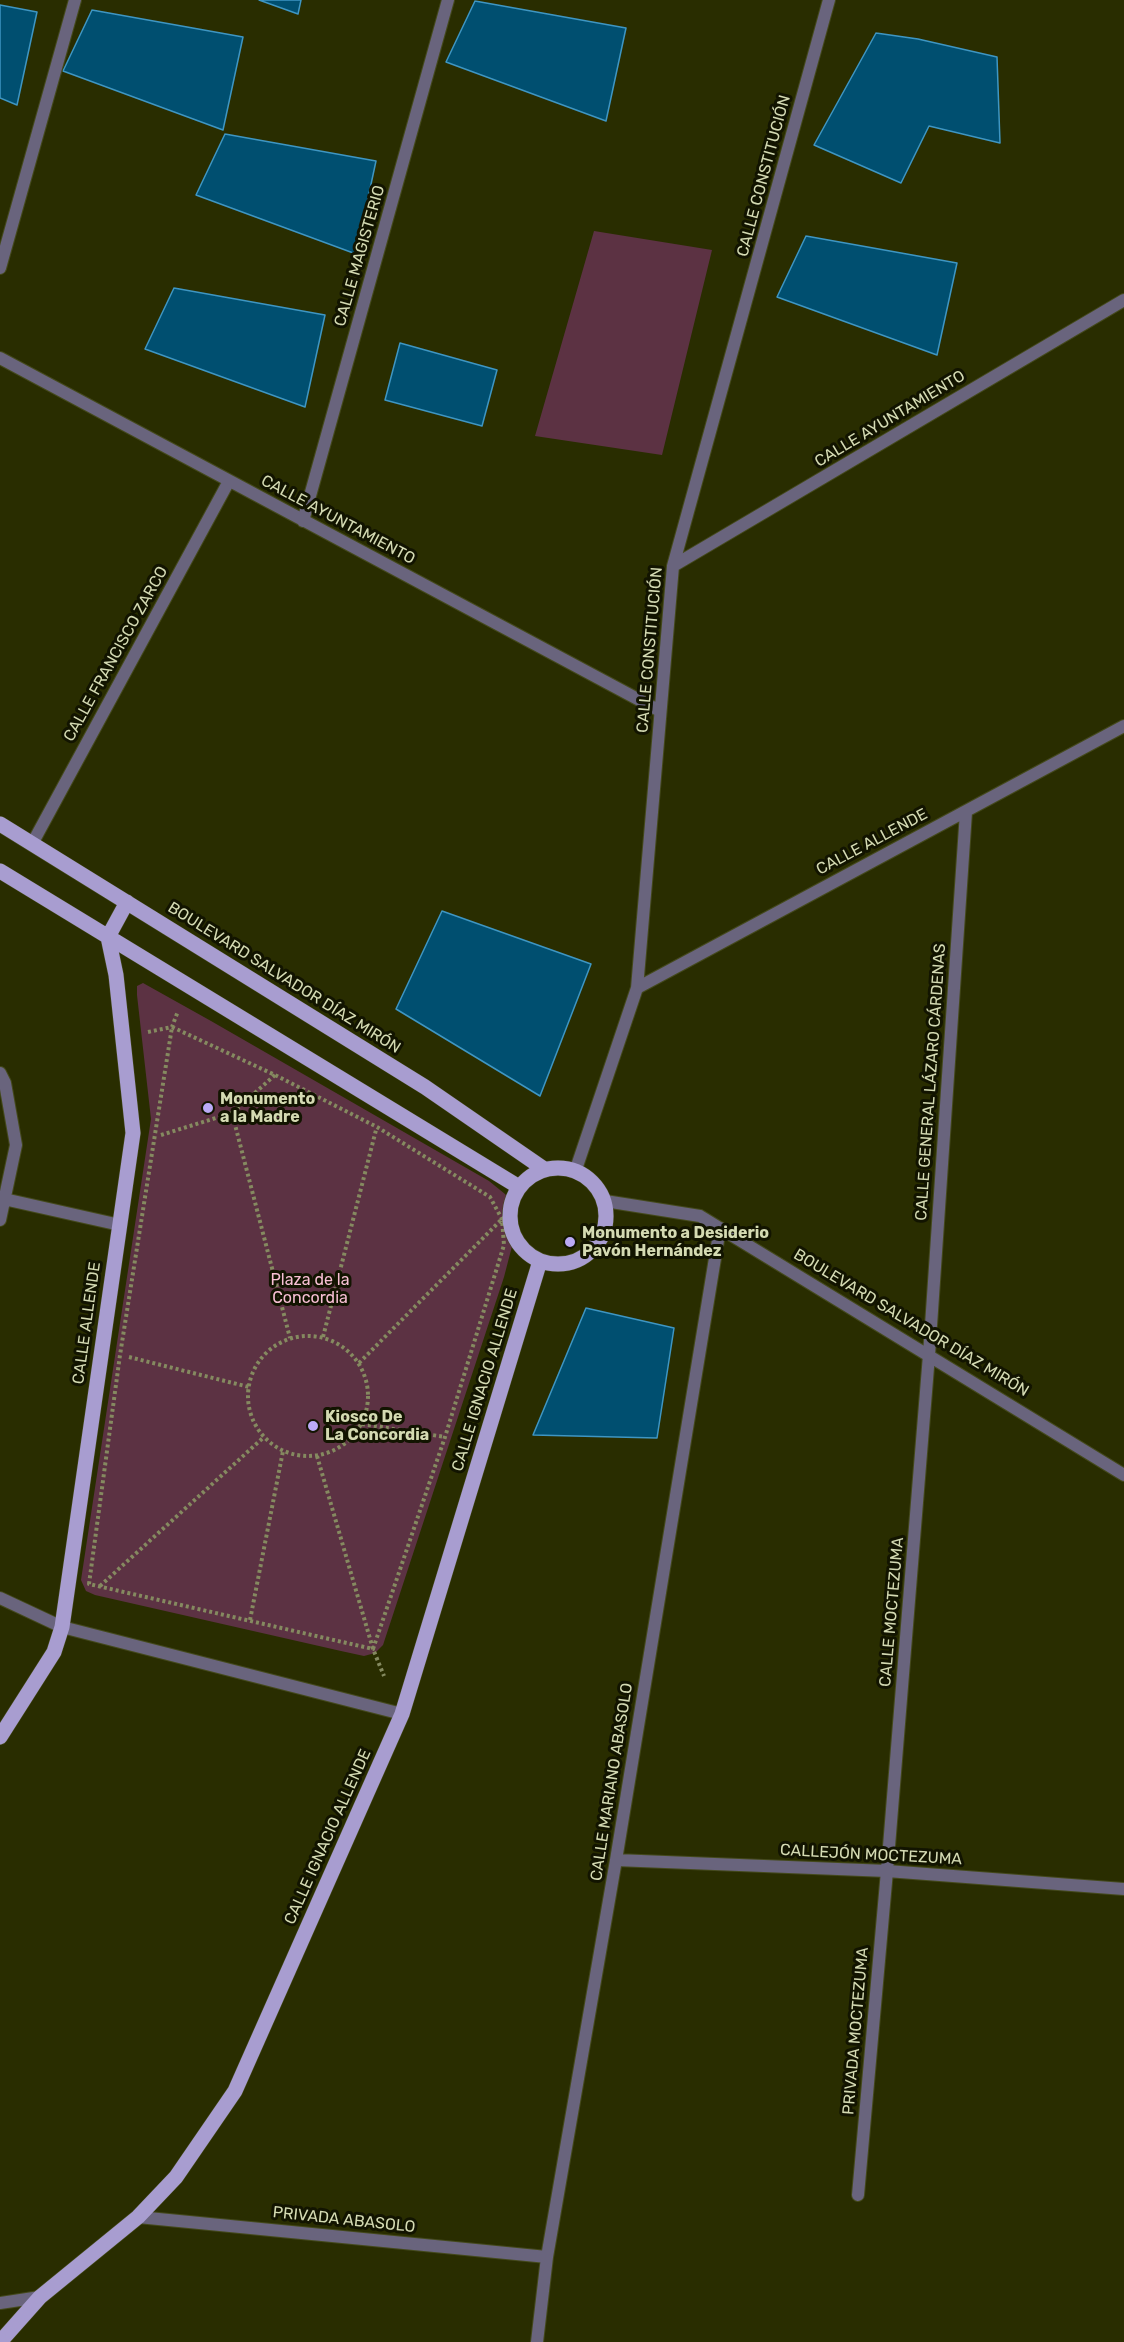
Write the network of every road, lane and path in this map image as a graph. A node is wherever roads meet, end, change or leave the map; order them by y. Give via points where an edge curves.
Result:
1 (75, 0) edge
2 (448, 0) edge
3 (830, 0) edge
4 (0, 268) edge
5 (1124, 300) edge
6 (0, 358) edge
7 (229, 481) junction
8 (303, 521) junction
9 (673, 566) junction
10 (660, 711) junction
11 (1124, 726) edge
12 (966, 812) junction
13 (0, 824) edge
14 (32, 844) junction
15 (0, 872) edge
16 (126, 902) junction
17 (108, 937) junction
18 (188, 985) junction
19 (637, 988) junction
20 (172, 1027) junction
21 (122, 1038) junction
22 (0, 1073) edge
23 (275, 1075) junction
24 (232, 1113) junction
25 (377, 1127) junction
26 (155, 1137) junction
27 (544, 1169) junction
28 (576, 1169) junction
29 (519, 1187) junction
30 (2, 1198) edge
31 (605, 1201) junction
32 (502, 1219) junction
33 (0, 1220) edge
34 (120, 1225) junction
35 (720, 1228) junction
36 (513, 1232) junction
37 (540, 1261) junction
38 (323, 1337) junction
39 (291, 1338) junction
40 (120, 1354) junction
41 (929, 1355) junction
42 (359, 1363) junction
43 (249, 1387) junction
44 (362, 1424) junction
45 (264, 1437) junction
46 (445, 1437) junction
47 (282, 1451) junction
48 (316, 1456) junction
49 (1124, 1475) edge
50 (99, 1587) junction
51 (0, 1598) edge
52 (250, 1620) junction
53 (62, 1627) junction
54 (373, 1649) junction
55 (402, 1714) junction
56 (0, 1737) edge
57 (616, 1860) junction
58 (887, 1871) junction
59 (1124, 1889) edge
60 (858, 2195) dead end
61 (138, 2217) junction
62 (547, 2257) junction
63 (40, 2297) junction
64 (0, 2303) edge
65 (0, 2342) edge
66 (537, 2342) edge

1 - 4 street
2 - 8 street, CALLE MAGISTERIO
3 - 9 street, CALLE CONSTITUCIÓN
5 - 9 street, CALLE AYUNTAMIENTO
6 - 7 street, CALLE AYUNTAMIENTO
7 - 8 street, CALLE AYUNTAMIENTO
7 - 14 street, CALLE FRANCISCO ZARCO
8 - 10 street, CALLE AYUNTAMIENTO
9 - 10 street, CALLE CONSTITUCIÓN
10 - 19 street, CALLE CONSTITUCIÓN
11 - 12 street, CALLE ALLENDE
12 - 19 street, CALLE ALLENDE
12 - 41 street, CALLE GENERAL LÁZARO CÁRDENAS
13 - 14 main road, BOULEVARD SALVADOR DÍAZ MIRÓN
14 - 16 main road, BOULEVARD SALVADOR DÍAZ MIRÓN
15 - 17 main road
16 - 17 main road
16 - 27 main road, BOULEVARD SALVADOR DÍAZ MIRÓN via 425,1087
17 - 18 main road
17 - 21 main road, CALLE ALLENDE
18 - 20 path
18 - 29 main road
19 - 28 street, CALLE CONSTITUCIÓN
20 - 21 path
20 - 23 path
20 - 26 path
21 - 34 main road, CALLE ALLENDE via 133,1133
22 - 30 street via 16,1144
23 - 24 path
23 - 25 path
24 - 26 path
24 - 39 path
25 - 32 path via 490,1197
25 - 38 path
26 - 40 path
27 - 28 main road
27 - 29 main road
28 - 31 main road via 597,1187
29 - 36 main road via 510,1209
30 - 33 street
30 - 34 street
31 - 35 street, BOULEVARD SALVADOR DÍAZ MIRÓN via 700,1216
31 - 37 main road via 607,1217 596,1247 568,1263
32 - 36 path
32 - 42 path
32 - 46 path via 504,1245
34 - 53 main road, CALLE ALLENDE
35 - 41 street, BOULEVARD SALVADOR DÍAZ MIRÓN
35 - 57 street, CALLE MARIANO ABASOLO
36 - 37 main road via 526,1252
37 - 55 main road, CALLE IGNACIO ALLENDE
38 - 39 path
38 - 42 path via 337,1343
39 - 43 path via 263,1357 253,1371
40 - 43 path
40 - 50 path via 88,1584
41 - 49 street, BOULEVARD SALVADOR DÍAZ MIRÓN
41 - 58 street, CALLE MOCTEZUMA
42 - 44 path via 368,1393
43 - 45 path via 248,1405
44 - 46 path
44 - 48 path via 335,1450
45 - 47 path
45 - 50 path
46 - 54 path
47 - 48 path
47 - 52 path
48 - 54 path
50 - 52 path
50 - 53 path
51 - 53 street
52 - 54 path
53 - 55 street
53 - 56 main road, CALLE ALLENDE via 54,1652
54 - 55 path
55 - 61 main road, CALLE IGNACIO ALLENDE via 235,2091 176,2177
57 - 58 street, CALLEJÓN MOCTEZUMA
57 - 62 street, CALLE MARIANO ABASOLO
58 - 59 street, CALLEJÓN MOCTEZUMA
58 - 60 street, PRIVADA MOCTEZUMA
61 - 62 street, PRIVADA ABASOLO
61 - 63 main road, CALLE IGNACIO ALLENDE
62 - 66 street, CALLE MARIANO ABASOLO
63 - 64 street
63 - 65 main road, CALLE IGNACIO ALLENDE

